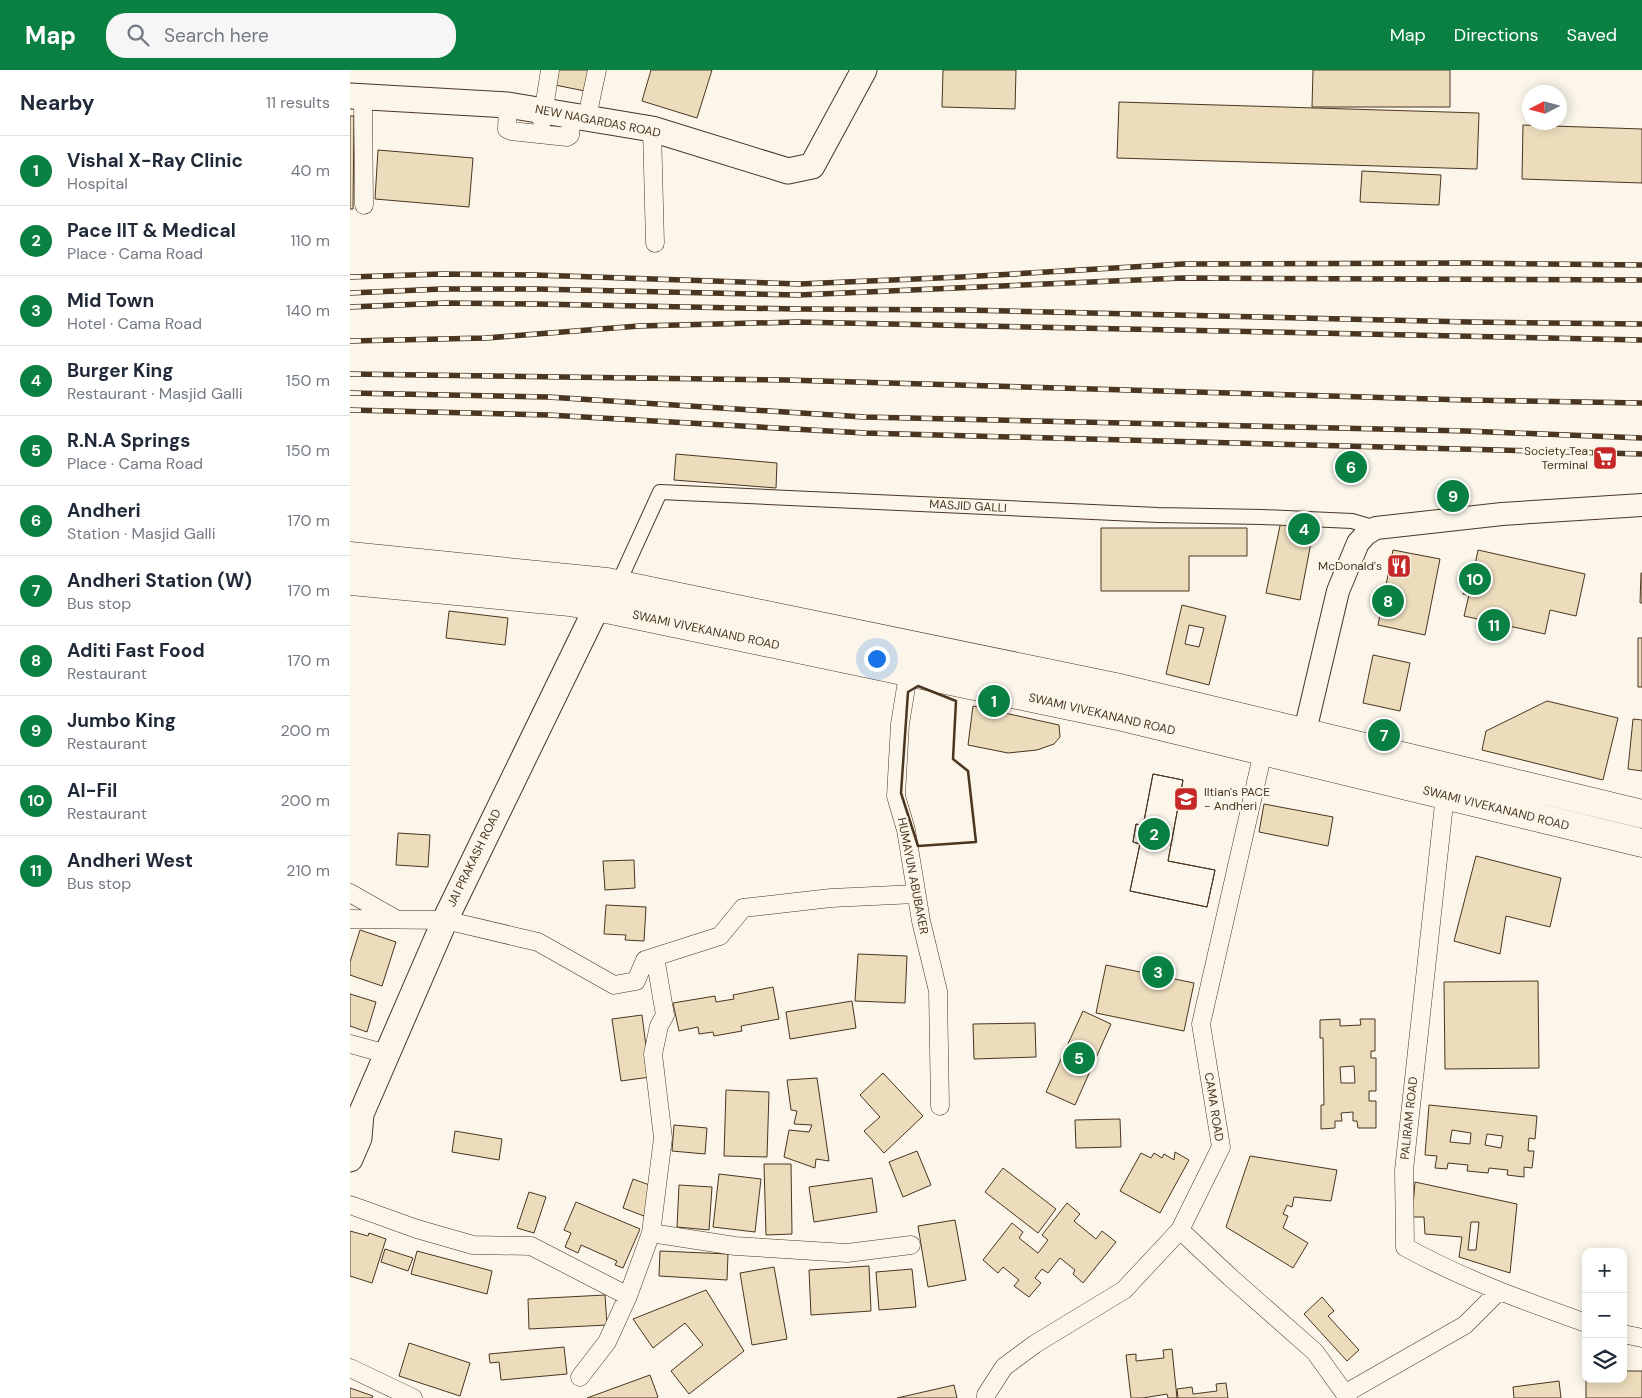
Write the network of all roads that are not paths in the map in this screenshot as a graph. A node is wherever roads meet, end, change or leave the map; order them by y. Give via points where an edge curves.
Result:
1 (550, 70) edge
2 (597, 70) edge
3 (859, 79) edge
4 (356, 96) edge
5 (557, 121) junction
6 (652, 129) junction
7 (364, 205) dead end
8 (655, 243) dead end
9 (1642, 505) edge
10 (1376, 528) junction
11 (350, 556) edge
12 (350, 581) edge
13 (618, 584) junction
14 (596, 607) junction
15 (912, 645) junction
16 (908, 673) junction
17 (1269, 723) junction
18 (1305, 732) junction
19 (1263, 752) junction
20 (1298, 760) junction
21 (1445, 795) junction
22 (1642, 814) edge
23 (1642, 843) edge
24 (350, 893) edge
25 (916, 894) junction
26 (350, 919) edge
27 (396, 920) junction
28 (444, 920) junction
29 (655, 957) junction
30 (350, 1044) edge
31 (387, 1054) junction
32 (940, 1106) dead end
33 (355, 1116) edge
34 (350, 1159) edge
35 (350, 1205) edge
36 (1180, 1230) junction
37 (651, 1233) junction
38 (911, 1245) dead end
39 (1499, 1291) junction
40 (628, 1296) junction
41 (1582, 1322) edge
42 (1627, 1335) edge
43 (1642, 1338) edge
44 (350, 1368) edge
45 (580, 1377) dead end
46 (1347, 1396) edge
47 (413, 1398) edge
48 (986, 1398) edge

1 - 5 street
2 - 5 street
3 - 6 main road, NEW NAGARDAS ROAD via 812,166 788,171
4 - 5 main road, NEW NAGARDAS ROAD via 508,105
4 - 7 street
5 - 6 main road, NEW NAGARDAS ROAD
6 - 8 street
9 - 10 street via 1502,514
10 - 13 street, MASJID GALLI via 1352,521 660,492
10 - 18 street via 1358,543 1338,591
11 - 13 main road
12 - 14 main road, SWAMI VIVEKANAND ROAD
13 - 15 main road
14 - 16 main road, SWAMI VIVEKANAND ROAD
14 - 28 main road, JAI PRAKASH ROAD
15 - 16 street, HUMAYUN ABUBAKER
15 - 17 main road
16 - 19 main road, SWAMI VIVEKANAND ROAD via 1118,716
16 - 25 street, HUMAYUN ABUBAKER via 900,724 896,796 906,830
17 - 18 main road
17 - 19 street, CAMA ROAD
18 - 20 street
18 - 22 main road
19 - 20 main road, SWAMI VIVEKANAND ROAD
19 - 36 street, CAMA ROAD via 1201,1024 1221,1147
20 - 21 main road, SWAMI VIVEKANAND ROAD
21 - 23 main road, SWAMI VIVEKANAND ROAD
21 - 39 street, PALIRAM ROAD via 1404,1170 1405,1247
24 - 27 street
25 - 29 street via 831,898 743,908 720,936
25 - 32 street, HUMAYUN ABUBAKER via 938,991
26 - 27 street
27 - 28 street
28 - 29 street via 538,942 614,985 636,981 645,960
28 - 31 main road, JAI PRAKASH ROAD
29 - 37 street via 665,1015 653,1054 662,1138
30 - 31 street
31 - 33 main road, JAI PRAKASH ROAD
33 - 34 main road, JAI PRAKASH ROAD via 359,1138
35 - 40 street via 473,1245 531,1246
36 - 46 street via 1315,1352
36 - 48 street, CAMA ROAD via 1124,1290 1035,1344 1004,1367
37 - 38 street via 735,1246 847,1253
37 - 40 street
39 - 41 street, PALIRAM ROAD
39 - 46 street via 1465,1325
40 - 45 street via 607,1342
42 - 43 street
44 - 47 street

